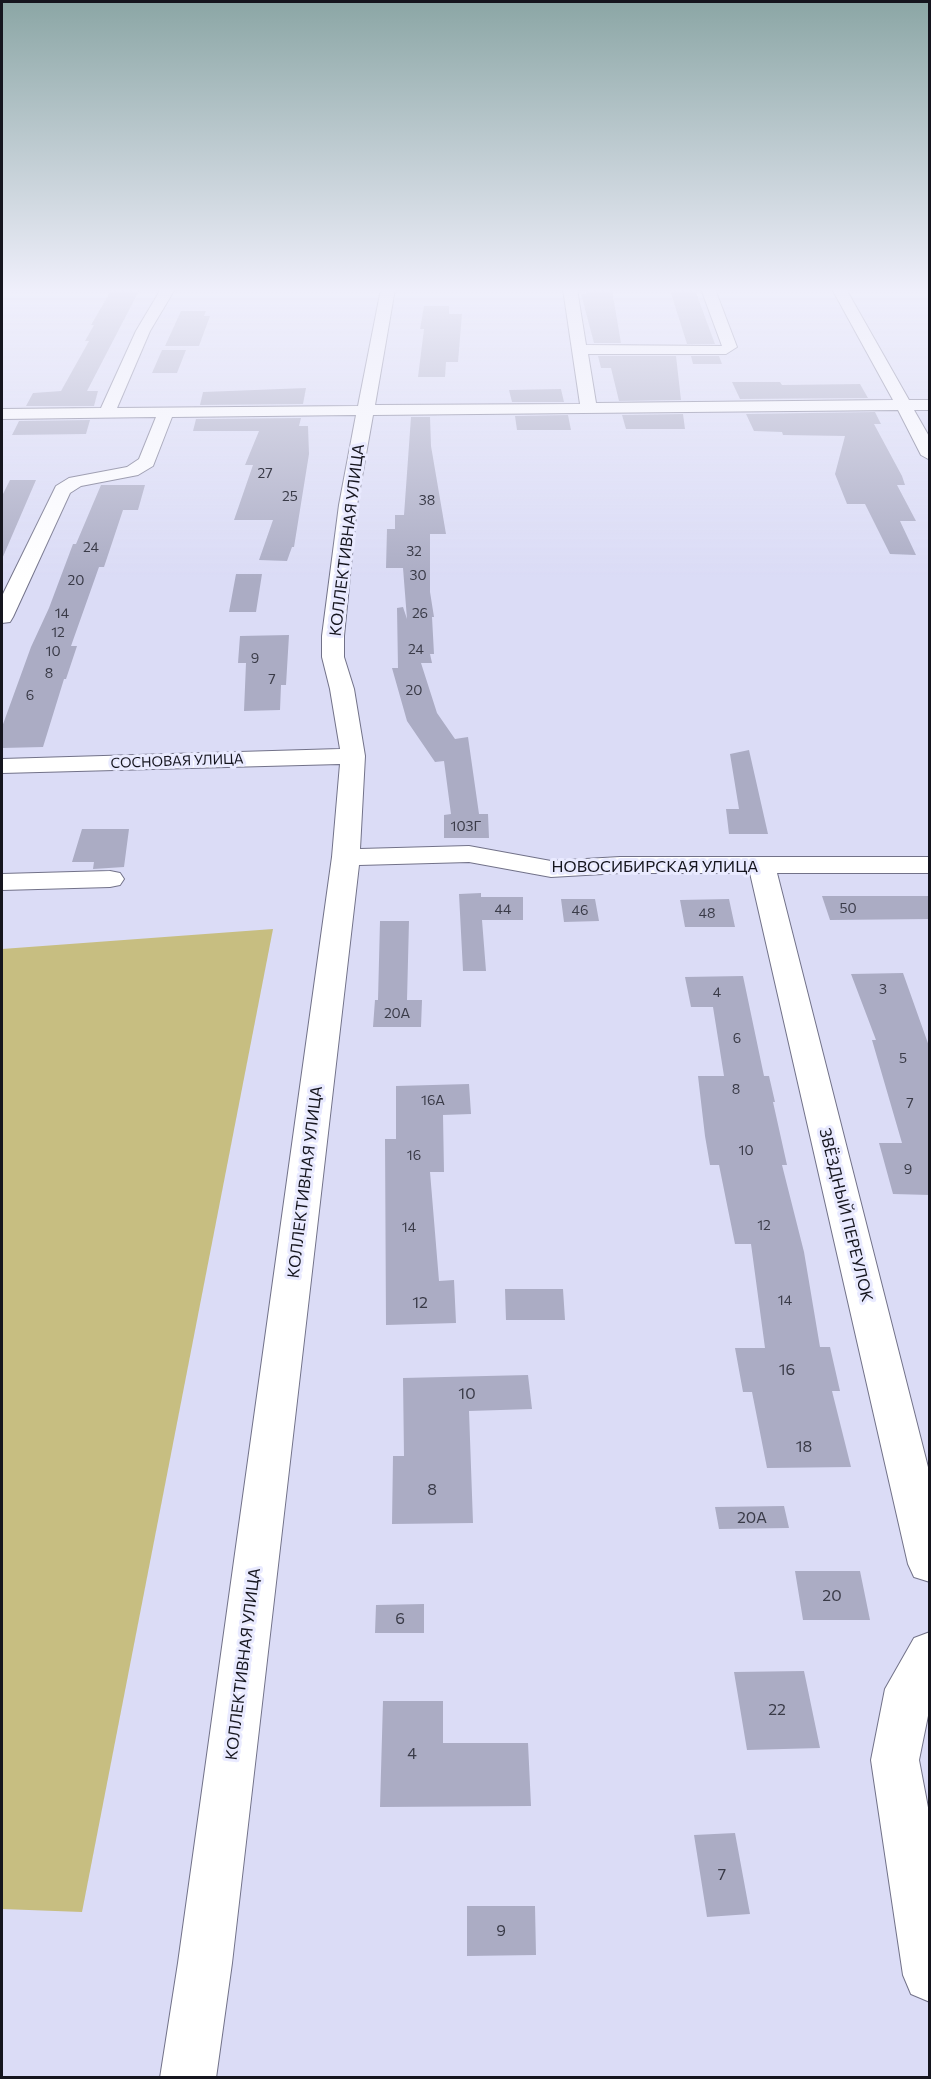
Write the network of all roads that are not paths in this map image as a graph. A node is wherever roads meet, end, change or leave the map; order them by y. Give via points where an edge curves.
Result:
1 (119, 386) edge
2 (370, 386) edge
3 (585, 386) edge
4 (893, 386) edge
5 (903, 405) junction
6 (930, 405) edge
7 (589, 408) junction
8 (365, 410) junction
9 (166, 412) junction
10 (107, 413) junction
11 (2, 414) edge
12 (930, 455) edge
13 (2, 617) edge
14 (353, 756) junction
15 (2, 766) edge
16 (346, 856) junction
17 (930, 865) edge
18 (762, 867) junction
19 (110, 879) dead end
20 (2, 882) edge
21 (930, 1564) edge
22 (930, 1652) edge
23 (930, 1975) edge
24 (188, 2078) edge

1 - 10 street
2 - 8 street, КОЛЛЕКТИВНАЯ УЛИЦА
3 - 7 street
4 - 5 street
5 - 6 street
5 - 7 street
5 - 12 street
7 - 8 street
8 - 9 street
8 - 14 street, КОЛЛЕКТИВНАЯ УЛИЦА via 348,505 333,636 333,657
9 - 10 street
9 - 13 street via 147,462 132,471 75,482 62,490
10 - 11 street
14 - 15 street, СОСНОВАЯ УЛИЦА
14 - 16 street, КОЛЛЕКТИВНАЯ УЛИЦА
16 - 18 street, НОВОСИБИРСКАЯ УЛИЦА via 470,854 550,869 620,865
16 - 24 street, КОЛЛЕКТИВНАЯ УЛИЦА
17 - 18 street, НОВОСИБИРСКАЯ УЛИЦА
18 - 21 street, ЗВЁЗДНЫЙ ПЕРЕУЛОК
19 - 20 street
22 - 23 street via 909,1689 895,1760

